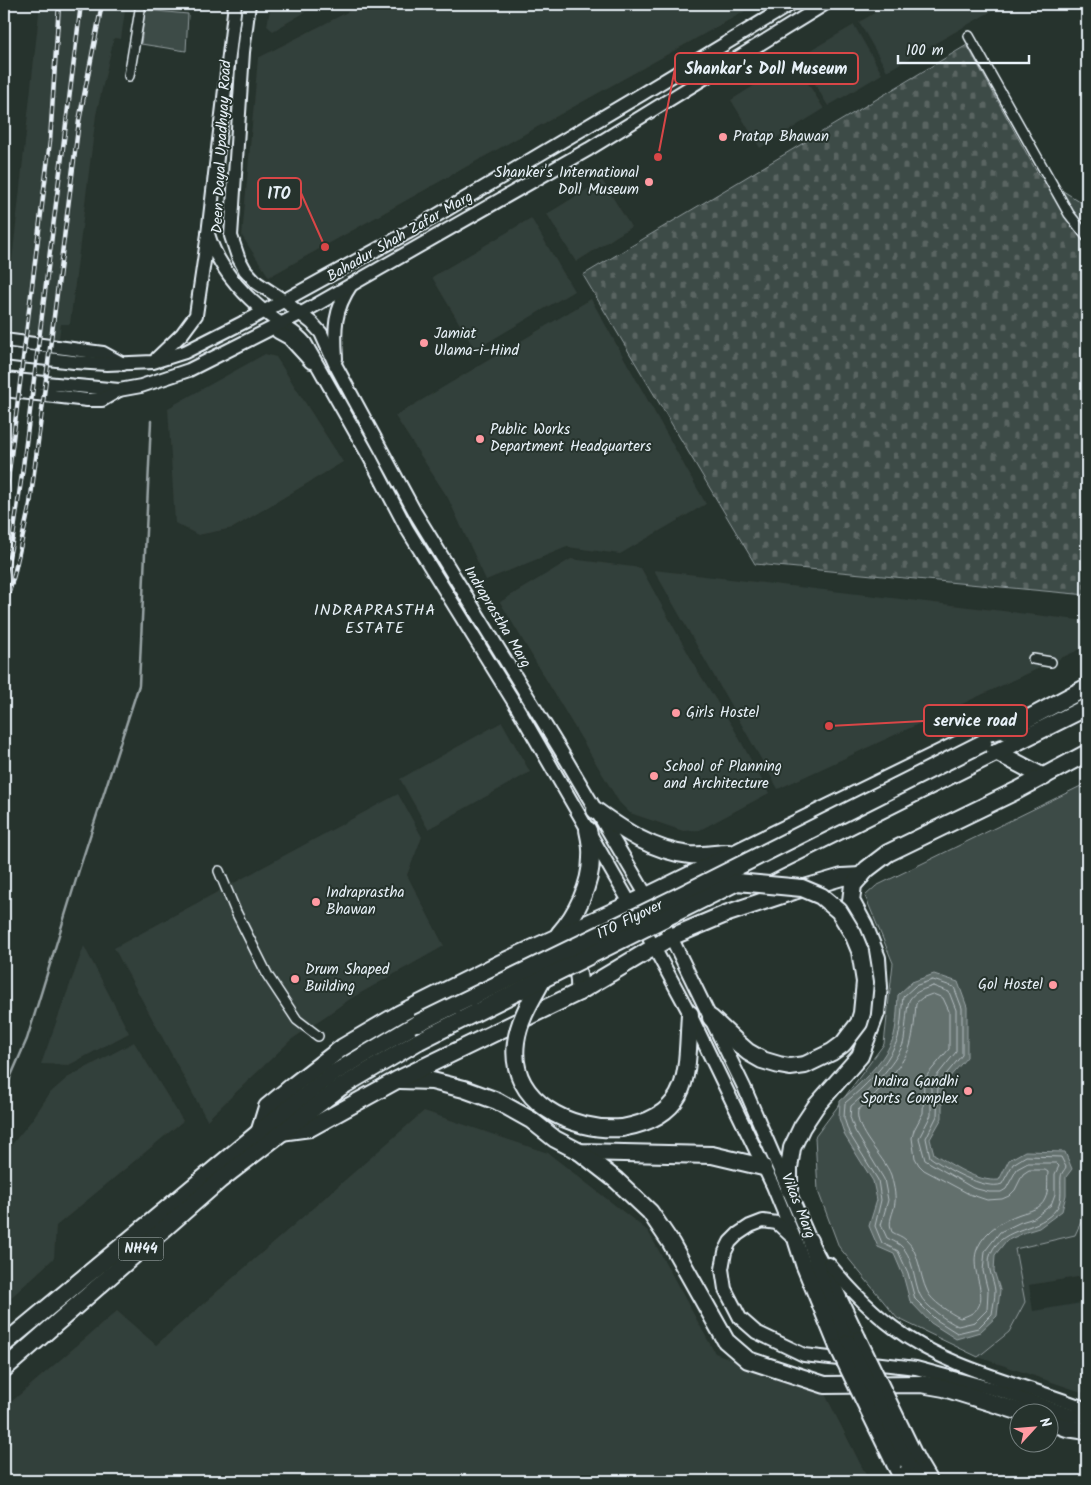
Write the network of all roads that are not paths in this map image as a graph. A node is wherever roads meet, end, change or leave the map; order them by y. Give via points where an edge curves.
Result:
1 (141, 4) edge
2 (234, 4) edge
3 (249, 4) edge
4 (791, 4) edge
5 (825, 4) edge
6 (969, 36) dead end
7 (129, 76) dead end
8 (208, 234) junction
9 (1087, 237) edge
10 (352, 283) junction
11 (283, 300) junction
12 (264, 311) junction
13 (300, 314) junction
14 (280, 324) junction
15 (269, 330) junction
16 (4, 340) edge
17 (4, 354) edge
18 (153, 362) junction
19 (123, 364) junction
20 (336, 366) junction
21 (322, 372) junction
22 (4, 379) edge
23 (4, 390) edge
24 (119, 390) junction
25 (1032, 659) dead end
26 (1051, 662) dead end
27 (1087, 688) edge
28 (1087, 707) edge
29 (1014, 727) junction
30 (989, 750) junction
31 (1085, 755) edge
32 (1044, 777) junction
33 (595, 810) junction
34 (588, 830) junction
35 (735, 852) junction
36 (219, 871) dead end
37 (860, 876) junction
38 (737, 882) junction
39 (647, 896) junction
40 (630, 903) junction
41 (671, 938) junction
42 (554, 939) junction
43 (653, 947) junction
44 (543, 979) junction
45 (579, 992) junction
46 (690, 1014) junction
47 (711, 1018) junction
48 (318, 1036) dead end
49 (338, 1080) junction
50 (397, 1080) junction
51 (281, 1132) junction
52 (259, 1133) junction
53 (580, 1152) junction
54 (763, 1167) junction
55 (789, 1189) junction
56 (803, 1241) junction
57 (848, 1342) junction
58 (4, 1344) edge
59 (4, 1369) edge
60 (1019, 1402) edge
61 (1058, 1405) edge
62 (1087, 1408) edge
63 (1058, 1412) edge
64 (1087, 1417) edge
65 (1058, 1425) edge
66 (1087, 1431) edge
67 (903, 1481) edge
68 (917, 1481) edge
69 (931, 1481) edge

1 - 7 street
2 - 8 main road, Deen Dayal Upadhyay Road
3 - 11 main road, Deen Dayal Upadhyay Road via 231,236 245,270 257,283
4 - 11 main road, Bahadur Shah Zafar Marg via 470,196
5 - 10 main road, Bahadur Shah Zafar Marg via 589,149
6 - 9 street via 1069,214
8 - 12 main road, Indraprastha Marg via 218,260
8 - 18 main road, Deen Dayal Upadhyay Road via 196,315
10 - 13 main road, Bahadur Shah Zafar Marg
10 - 20 main road via 336,315
11 - 12 main road, Bahadur Shah Zafar Marg
11 - 13 main road, Deen Dayal Upadhyay Road
12 - 14 main road, Indraprastha Marg
12 - 18 main road via 185,352
13 - 14 main road, Bahadur Shah Zafar Marg
13 - 20 main road, Indraprastha Marg via 321,333
14 - 15 main road
14 - 21 main road, Indraprastha Marg via 301,338
15 - 21 main road via 289,338
15 - 24 main road via 189,370
16 - 19 main road via 103,353
17 - 19 main road
18 - 19 main road
20 - 33 main road, Indraprastha Marg via 416,514
21 - 34 main road, Indraprastha Marg via 407,529 517,707
22 - 24 main road
23 - 24 main road via 102,400
25 - 26 street
27 - 29 highway
28 - 30 highway
29 - 30 highway, ITO Flyover
29 - 35 highway via 975,736
30 - 32 highway
30 - 38 highway, ITO Flyover
30 - 49 highway, ITO Flyover / NH44, bridge via 418,1023
31 - 32 highway
32 - 37 highway via 888,854
33 - 35 highway via 649,845 690,855
33 - 39 main road, Indraprastha Marg
34 - 40 main road, Indraprastha Marg
34 - 42 highway via 592,859 584,890 572,918
35 - 39 highway
36 - 48 street via 268,976 297,1020
37 - 41 highway via 842,877 794,891 728,913
37 - 55 highway via 853,885 851,901 877,958 879,987 876,1013 860,1056 802,1127 792,1148
38 - 44 highway, ITO Flyover, bridge
38 - 47 highway, bridge via 802,888 821,896 839,911 860,951 865,982 862,1013 859,1023 843,1044 820,1059 790,1067 762,1060 748,1052
39 - 40 highway
39 - 41 main road, Indraprastha Marg
40 - 42 highway
40 - 43 main road, Indraprastha Marg
41 - 43 highway
41 - 47 main road, Vikas Marg
42 - 45 highway via 572,957 580,976
42 - 52 highway via 399,1014 343,1047 267,1108
43 - 45 highway
43 - 46 main road, Vikas Marg
44 - 46 highway, bridge via 523,1016 516,1044 517,1071 540,1105 586,1127 605,1129 639,1125 666,1112 682,1088
44 - 49 highway, ITO Flyover / NH44, bridge
45 - 50 highway
46 - 54 main road, Vikas Marg
47 - 55 main road, Vikas Marg
49 - 51 highway, ITO Flyover / NH44
49 - 52 highway, ITO Flyover / NH44
50 - 51 highway via 310,1128
50 - 53 highway via 432,1081 497,1101
51 - 59 highway, NH44 via 220,1180
52 - 58 highway, NH44
53 - 54 highway via 712,1155
53 - 60 highway via 650,1212 726,1341 748,1360 825,1385 921,1384
54 - 56 main road, Vikas Marg
55 - 56 main road, Vikas Marg
56 - 57 main road, Vikas Marg
56 - 60 main road via 894,1328 968,1368
56 - 60 main road via 777,1223 763,1221 750,1226 730,1242 722,1269 725,1289 740,1318 756,1332 804,1355 916,1368
57 - 67 main road, Vikas Marg, bridge
57 - 68 main road, Vikas Marg, bridge
57 - 69 main road, Vikas Marg, bridge
61 - 62 main road
63 - 64 main road
65 - 66 highway

